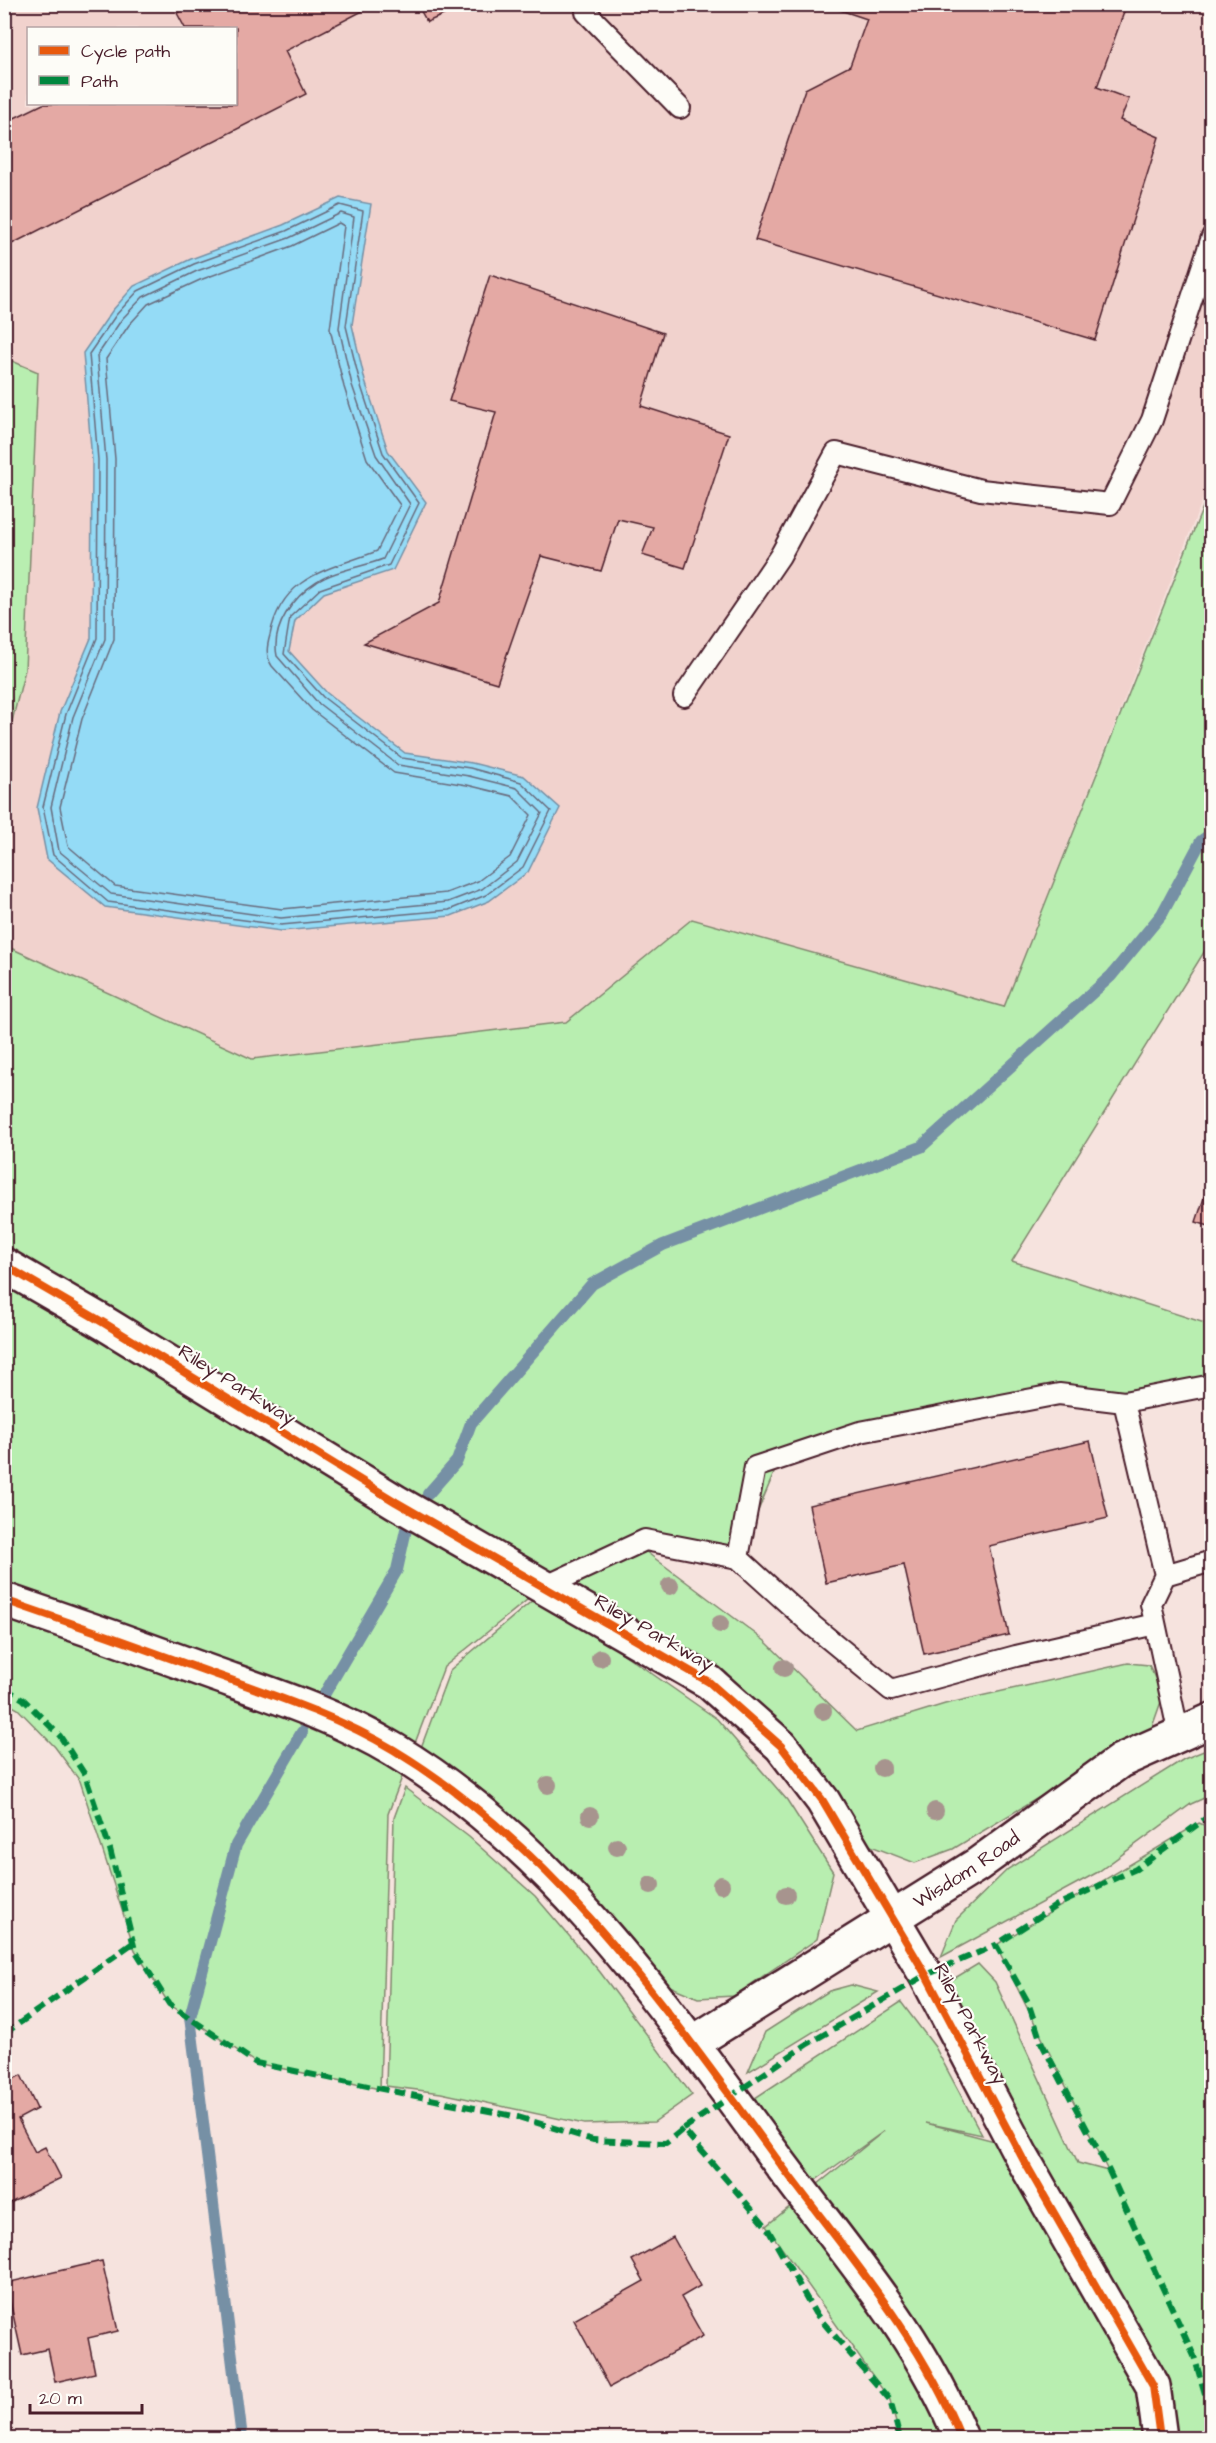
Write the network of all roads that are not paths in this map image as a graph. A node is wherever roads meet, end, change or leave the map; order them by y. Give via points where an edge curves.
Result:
1 (586, 4) edge
2 (680, 108) dead end
3 (1212, 237) edge
4 (684, 696) dead end
5 (4, 1265) edge
6 (1212, 1384) edge
7 (1124, 1402) junction
8 (738, 1558) junction
9 (1212, 1561) edge
10 (1165, 1575) junction
11 (543, 1588) junction
12 (4, 1600) edge
13 (1155, 1624) junction
14 (1212, 1720) edge
15 (1179, 1735) junction
16 (891, 1917) junction
17 (691, 2044) junction
18 (961, 2439) edge
19 (1160, 2439) edge

1 - 2 lane via 586,12
3 - 4 lane via 1152,420 1110,504 981,490 836,453 780,556
5 - 11 street, Riley Parkway
6 - 7 lane
7 - 8 lane via 1059,1394 860,1432 755,1467
7 - 10 lane
8 - 11 lane via 645,1540
8 - 13 lane via 891,1690
9 - 10 lane
10 - 13 lane via 1151,1604
11 - 16 street, Riley Parkway via 709,1682 781,1746 823,1801
12 - 17 street via 276,1696 390,1748 444,1782 491,1818 559,1882
13 - 15 lane
14 - 15 street, Wisdom Road
15 - 16 street, Wisdom Road via 1120,1761 977,1865
16 - 17 street, Wisdom Road
16 - 19 street, Riley Parkway via 1153,2386
17 - 18 street via 888,2303 949,2408

